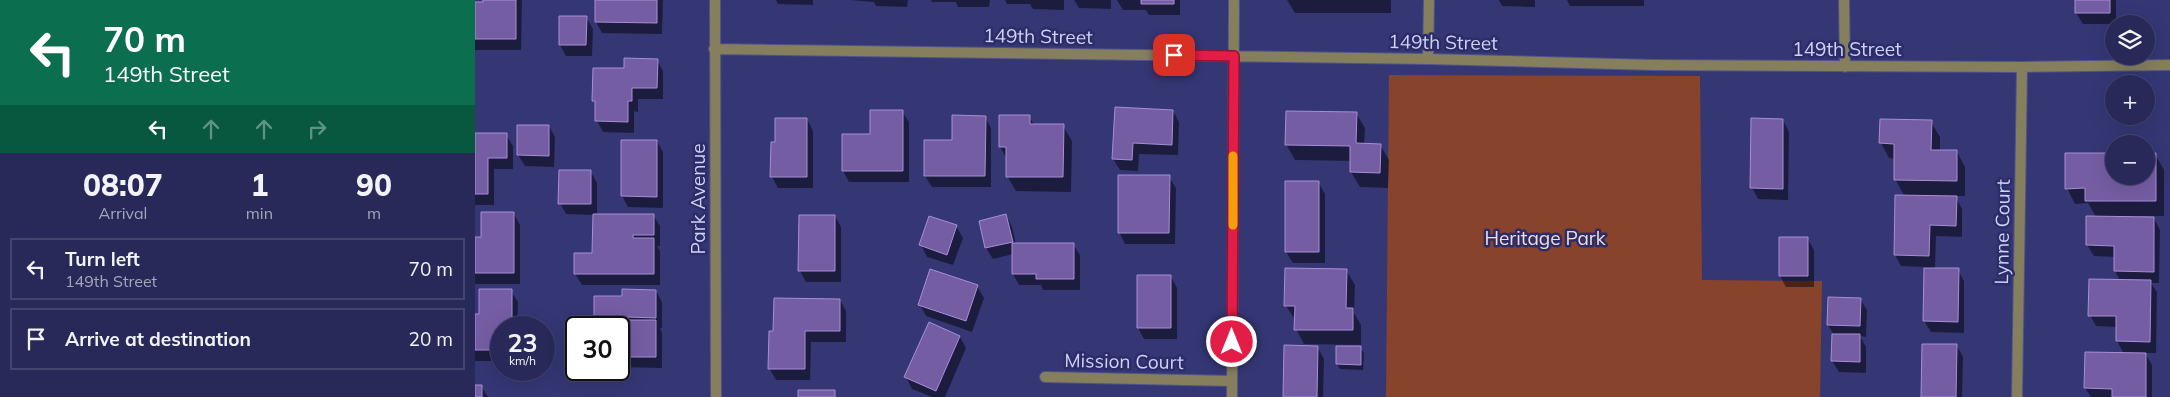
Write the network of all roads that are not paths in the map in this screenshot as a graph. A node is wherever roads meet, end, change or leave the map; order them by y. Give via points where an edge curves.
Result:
1 (715, 0) edge
2 (1234, 0) edge
3 (1429, 0) edge
4 (1844, 0) edge
5 (715, 48) junction
6 (1234, 56) junction
7 (1427, 59) junction
8 (2170, 65) edge
9 (1845, 66) junction
10 (2022, 67) junction
11 (1045, 377) dead end
12 (1232, 381) junction
13 (716, 397) edge
14 (1232, 397) edge
15 (2017, 397) edge

1 - 5 street, Park Avenue
2 - 6 street
3 - 7 street
4 - 9 street
5 - 6 street, 149th Street
5 - 13 street, Park Avenue
6 - 7 street, 149th Street
6 - 12 street
7 - 9 street, 149th Street via 1654,66
8 - 10 street, 149th Street
9 - 10 street, 149th Street
10 - 15 street, Lynne Court
11 - 12 street, Mission Court
12 - 14 street

